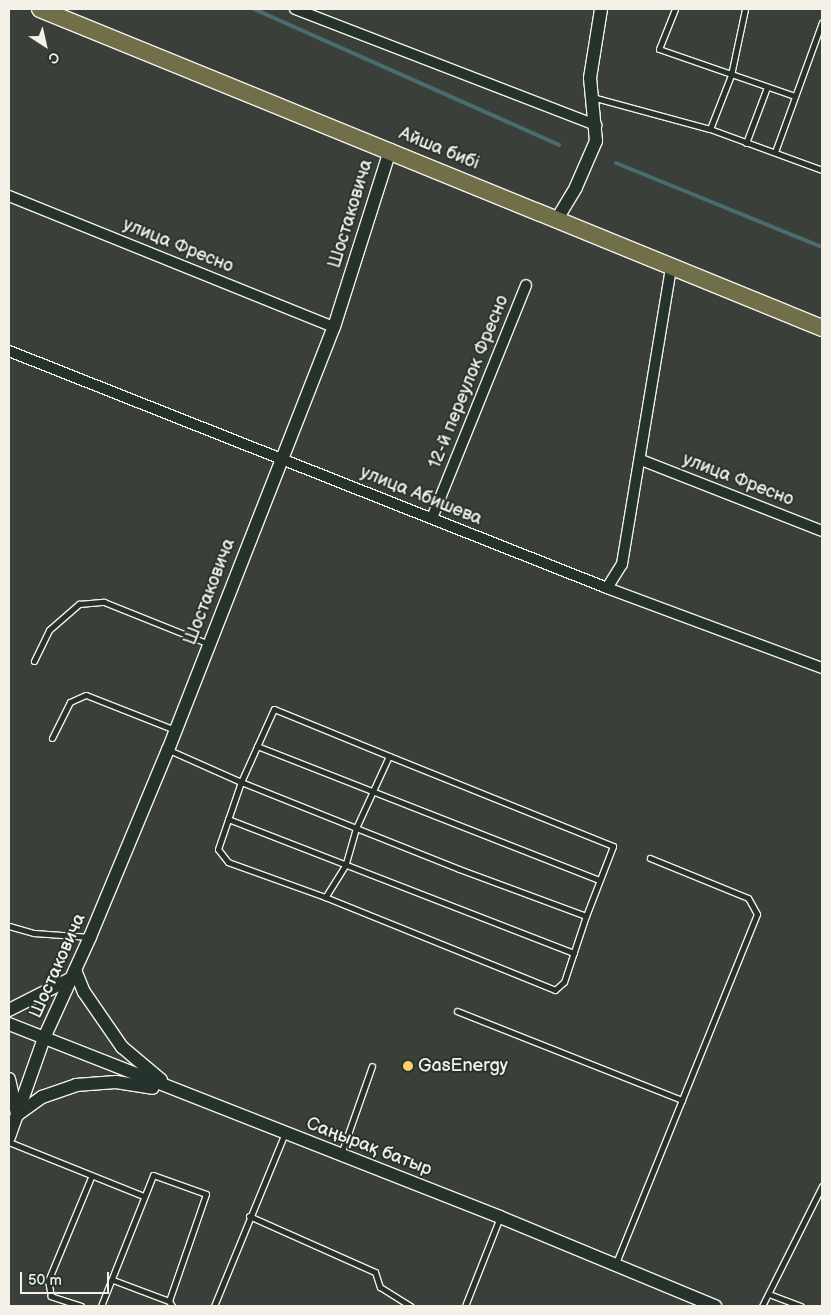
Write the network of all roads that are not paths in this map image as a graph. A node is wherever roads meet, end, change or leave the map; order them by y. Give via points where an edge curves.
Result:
1 (40, 9) edge
2 (295, 9) edge
3 (601, 9) edge
4 (675, 9) edge
5 (745, 9) edge
6 (822, 22) edge
7 (816, 41) junction
8 (822, 44) edge
9 (731, 75) junction
10 (767, 87) junction
11 (592, 96) junction
12 (795, 96) junction
13 (596, 125) junction
14 (710, 129) junction
15 (746, 143) junction
16 (390, 150) junction
17 (775, 152) junction
18 (822, 170) edge
19 (9, 196) edge
20 (557, 219) junction
21 (671, 267) junction
22 (526, 285) dead end
23 (334, 327) junction
24 (822, 328) edge
25 (9, 351) edge
26 (281, 458) junction
27 (641, 460) junction
28 (432, 518) junction
29 (822, 531) edge
30 (607, 588) junction
31 (209, 644) junction
32 (34, 661) dead end
33 (822, 668) edge
34 (175, 730) junction
35 (52, 738) dead end
36 (257, 746) junction
37 (168, 750) junction
38 (389, 756) junction
39 (241, 782) junction
40 (373, 792) junction
41 (228, 819) junction
42 (356, 828) junction
43 (650, 858) dead end
44 (346, 864) junction
45 (599, 880) junction
46 (325, 896) junction
47 (586, 916) junction
48 (9, 926) edge
49 (90, 937) junction
50 (574, 953) junction
51 (74, 974) junction
52 (9, 1010) edge
53 (457, 1011) dead end
54 (9, 1024) edge
55 (44, 1038) junction
56 (372, 1066) dead end
57 (9, 1079) edge
58 (176, 1092) junction
59 (682, 1100) junction
60 (17, 1115) junction
61 (285, 1133) junction
62 (9, 1137) edge
63 (9, 1142) edge
64 (341, 1154) junction
65 (91, 1176) junction
66 (822, 1186) edge
67 (143, 1196) junction
68 (249, 1216) junction
69 (500, 1217) junction
70 (614, 1266) junction
71 (113, 1280) junction
72 (768, 1294) junction
73 (170, 1304) edge
74 (81, 1306) edge
75 (101, 1306) edge
76 (214, 1306) edge
77 (411, 1306) edge
78 (465, 1306) edge
79 (715, 1306) edge
80 (762, 1306) edge
81 (801, 1306) edge

1 - 16 main road, Айша бибі
2 - 13 street
3 - 11 street via 590,78
4 - 9 lane via 659,49
5 - 9 lane
6 - 7 lane
7 - 8 lane
7 - 12 lane
9 - 10 lane
9 - 14 lane
10 - 12 lane
10 - 15 lane
11 - 13 street
11 - 14 lane
12 - 17 lane
13 - 20 street via 596,141 576,187
14 - 15 lane
15 - 17 lane
16 - 20 main road, Айша бибі
16 - 23 street, Шостаковича
17 - 18 lane
19 - 23 street, улица Фресно
20 - 21 main road, Айша бибі
21 - 24 main road, Айша бибі
21 - 27 street
22 - 28 street, 12-й переулок Фресно
23 - 26 street, Шостаковича
25 - 26 street, улица Абишева
26 - 28 street, улица Абишева
26 - 31 street, Шостаковича
27 - 29 street, улица Фресно
27 - 30 street via 622,564
28 - 30 street, улица Абишева
30 - 33 street, улица Абишева
31 - 32 lane via 104,602 78,604 49,630
31 - 34 street, Шостаковича
34 - 35 lane via 86,695 70,702
34 - 37 street, Шостаковича
36 - 38 lane via 274,709
36 - 39 lane
36 - 40 lane
37 - 39 lane
37 - 49 street, Шостаковича
38 - 40 lane
38 - 45 lane via 613,846
39 - 41 lane
39 - 42 lane
40 - 42 lane
40 - 45 lane
41 - 44 lane
41 - 46 lane via 218,849 228,862
42 - 44 lane
42 - 47 lane
43 - 59 lane via 748,898 757,914
44 - 46 lane
44 - 50 lane
45 - 47 lane
46 - 50 lane via 555,990 564,982
47 - 50 lane
48 - 49 lane via 34,933
49 - 51 street, Шостаковича
51 - 52 street
51 - 55 street, Шостаковича
51 - 58 street via 122,1047
53 - 59 lane
54 - 55 street, Саңырақ батыр
55 - 58 street, Саңырақ батыр
55 - 60 street, Шостаковича
56 - 64 lane
57 - 60 street
58 - 60 street via 93,1082 42,1097
58 - 61 street, Саңырақ батыр
59 - 70 lane
60 - 62 street, Шостаковича
61 - 64 street, Саңырақ батыр
61 - 68 lane
63 - 65 lane
64 - 69 street, Саңырақ батыр
65 - 67 lane
65 - 74 lane via 48,1281 50,1296
66 - 72 lane
67 - 71 lane
67 - 73 lane via 152,1175 206,1194
68 - 76 lane
68 - 77 lane via 376,1272 380,1287
69 - 70 street, Саңырақ батыр
69 - 78 lane
70 - 79 street, Саңырақ батыр
71 - 73 lane
71 - 75 lane
72 - 80 lane
72 - 81 lane

